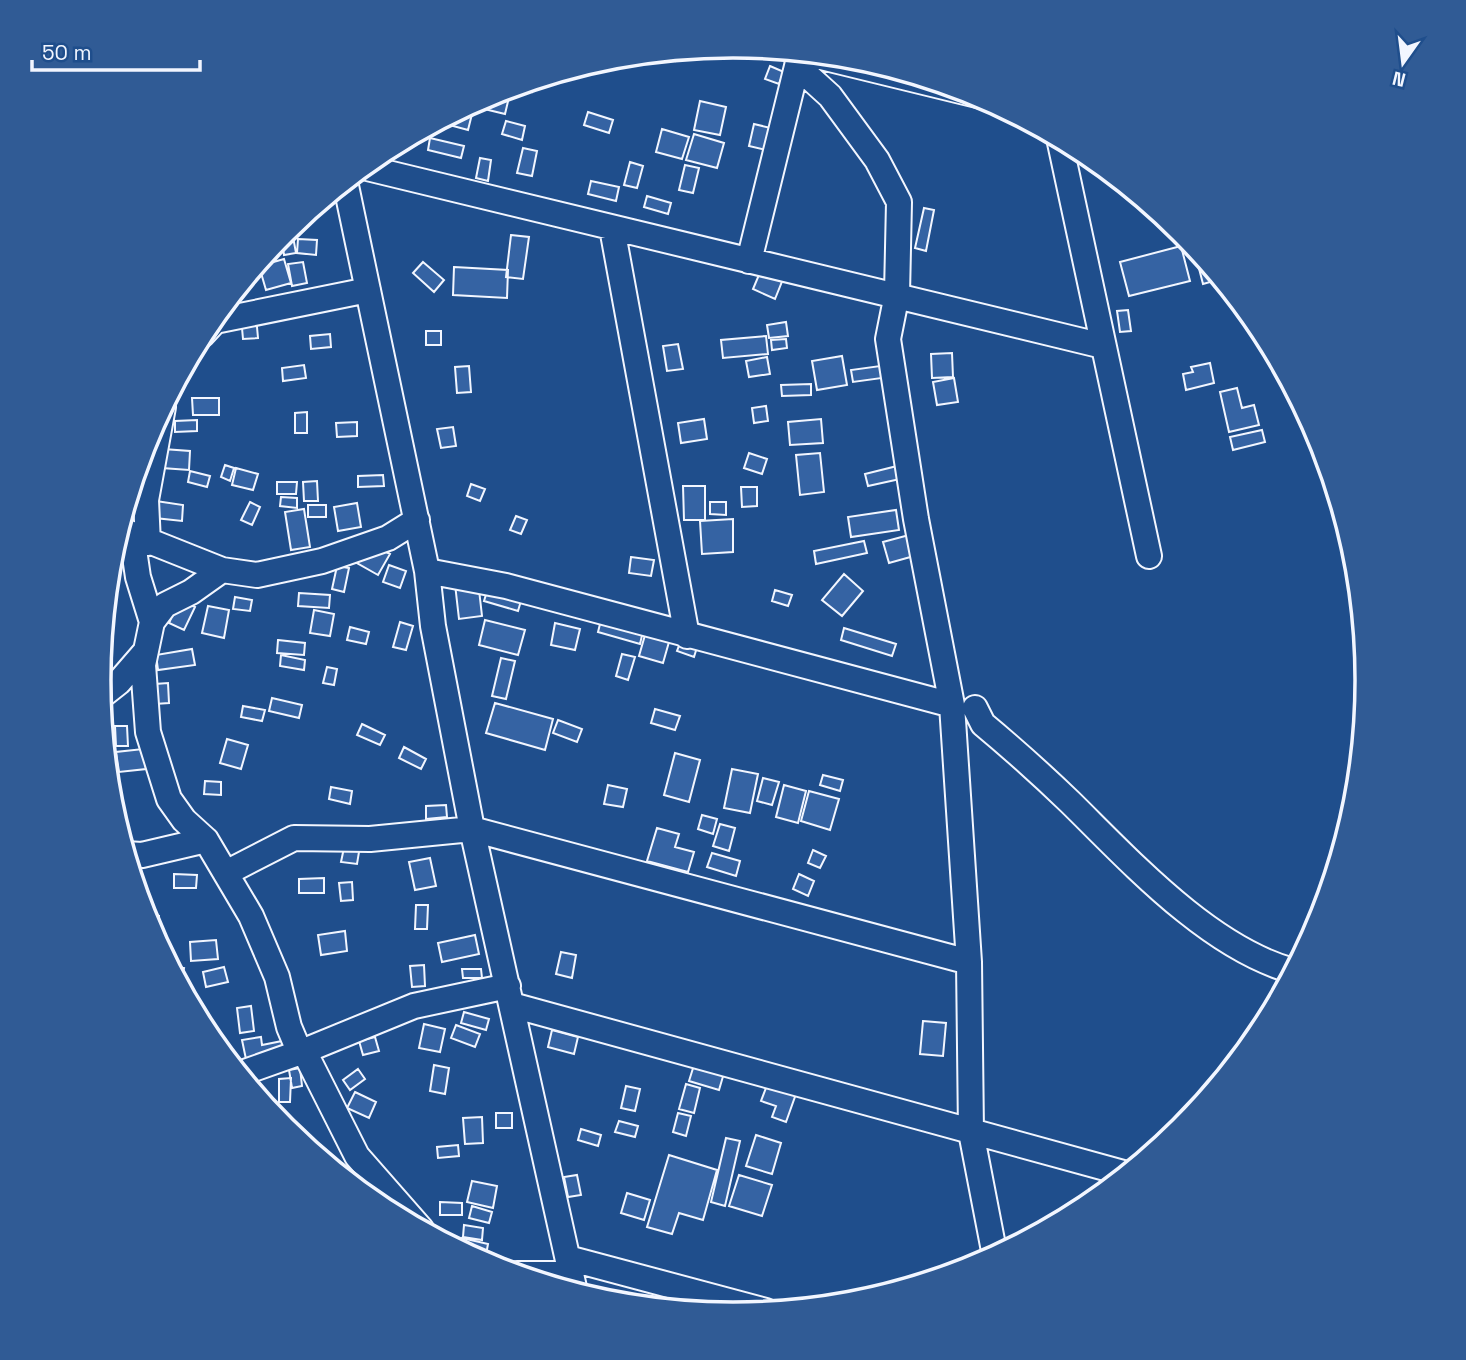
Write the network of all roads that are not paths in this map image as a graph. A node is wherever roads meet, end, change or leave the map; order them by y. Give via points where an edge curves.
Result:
1 (799, 61) edge
2 (804, 62) edge
3 (1062, 152) edge
4 (377, 170) edge
5 (347, 192) edge
6 (612, 228) junction
7 (749, 261) junction
8 (368, 290) junction
9 (897, 294) junction
10 (225, 322) edge
11 (1103, 346) junction
12 (155, 450) edge
13 (417, 520) junction
14 (128, 538) edge
15 (1149, 556) dead end
16 (222, 570) junction
17 (427, 571) junction
18 (152, 622) junction
19 (687, 636) junction
20 (145, 652) junction
21 (111, 688) edge
22 (963, 706) junction
23 (472, 829) junction
24 (206, 840) junction
25 (136, 855) edge
26 (226, 873) junction
27 (969, 962) junction
28 (1284, 968) edge
29 (510, 996) junction
30 (304, 1052) junction
31 (249, 1071) edge
32 (971, 1132) junction
33 (1116, 1171) edge
34 (400, 1205) edge
35 (993, 1245) edge
36 (549, 1274) edge
37 (571, 1274) edge
38 (716, 1302) edge

1 - 7 street
2 - 9 street via 883,170 899,202
3 - 11 street
4 - 6 street
5 - 8 street
6 - 7 street
6 - 19 street
7 - 9 street
8 - 10 street
8 - 13 street
9 - 11 street
9 - 22 street via 888,338 916,519
11 - 15 street
12 - 14 street via 146,500
13 - 16 street via 388,538 322,561 257,575
13 - 17 street
14 - 16 street
14 - 18 street
16 - 18 street via 165,605
17 - 19 street via 506,586
17 - 23 street
18 - 20 street
19 - 22 street
20 - 21 street
20 - 24 street via 148,732 169,799
22 - 27 street
22 - 28 street via 1068,800 1163,895 1251,955
23 - 26 street via 370,839 294,838
23 - 27 street
23 - 29 street
24 - 25 street
24 - 26 street
26 - 30 street via 266,951 289,1027
27 - 32 street
29 - 30 street via 414,1006
29 - 32 street
29 - 37 street
30 - 31 street
30 - 34 street via 357,1156
32 - 33 street
32 - 35 street
36 - 37 street
37 - 38 street

